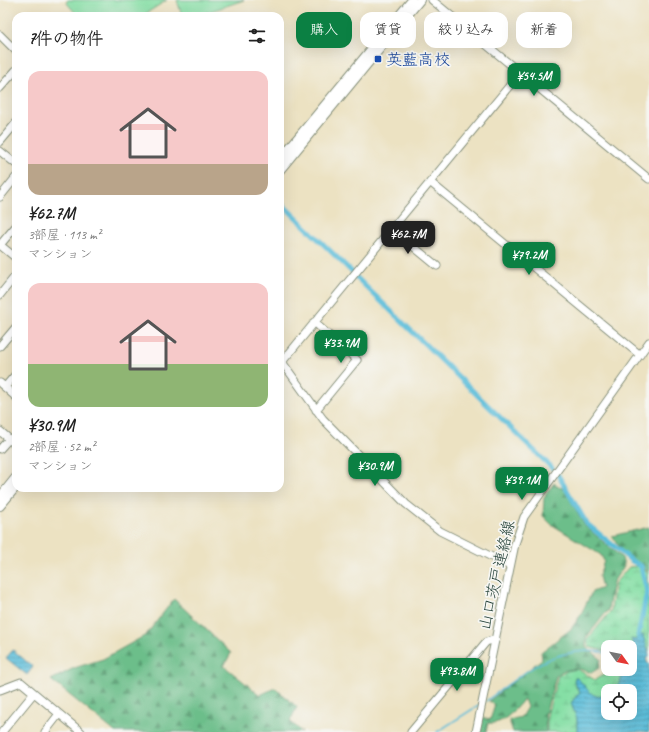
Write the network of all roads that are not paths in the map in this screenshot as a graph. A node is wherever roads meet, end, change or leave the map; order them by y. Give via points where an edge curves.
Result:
1 (412, 0) edge
2 (420, 0) edge
3 (432, 0) edge
4 (1, 37) edge
5 (12, 48) edge
6 (520, 73) junction
7 (12, 74) edge
8 (0, 88) edge
9 (12, 128) edge
10 (0, 142) edge
11 (0, 151) edge
12 (284, 154) edge
13 (12, 161) edge
14 (284, 165) edge
15 (649, 179) edge
16 (12, 182) edge
17 (430, 182) junction
18 (0, 197) edge
19 (392, 229) junction
20 (12, 231) edge
21 (0, 245) edge
22 (12, 255) edge
23 (437, 266) dead end
24 (12, 280) edge
25 (0, 295) edge
26 (314, 322) junction
27 (12, 330) edge
28 (1, 342) edge
29 (649, 342) edge
30 (640, 354) junction
31 (284, 357) edge
32 (284, 364) edge
33 (12, 377) edge
34 (2, 385) edge
35 (12, 394) edge
36 (316, 410) junction
37 (0, 431) edge
38 (9, 439) junction
39 (12, 442) edge
40 (0, 449) edge
41 (12, 482) edge
42 (12, 492) edge
43 (0, 497) edge
44 (0, 506) edge
45 (510, 566) junction
46 (496, 639) junction
47 (0, 690) edge
48 (34, 693) junction
49 (60, 714) junction
50 (2, 732) edge
51 (45, 732) edge
52 (81, 732) edge
53 (411, 732) edge
54 (476, 732) edge

1 - 12 main road
2 - 14 main road
3 - 6 street
4 - 5 street
6 - 15 street
6 - 17 street
7 - 8 street
9 - 10 street
11 - 13 street
16 - 18 street
17 - 19 street
17 - 30 street
19 - 23 street
19 - 26 street
20 - 21 street
21 - 22 street
24 - 25 street
26 - 31 street
26 - 36 street via 357,360
27 - 28 street
29 - 30 street, 山口茨戸連絡線
30 - 45 street, 山口茨戸連絡線 via 528,509
32 - 36 street
33 - 34 street
34 - 35 street
36 - 45 street via 349,447 424,520 462,544
37 - 38 street
38 - 39 street
38 - 40 street
41 - 43 main road
42 - 44 main road
45 - 46 street, 山口茨戸連絡線
46 - 53 street via 486,642
46 - 54 street, 山口茨戸連絡線
47 - 48 street via 21,682
48 - 49 street
48 - 50 street
49 - 51 street
49 - 52 street

